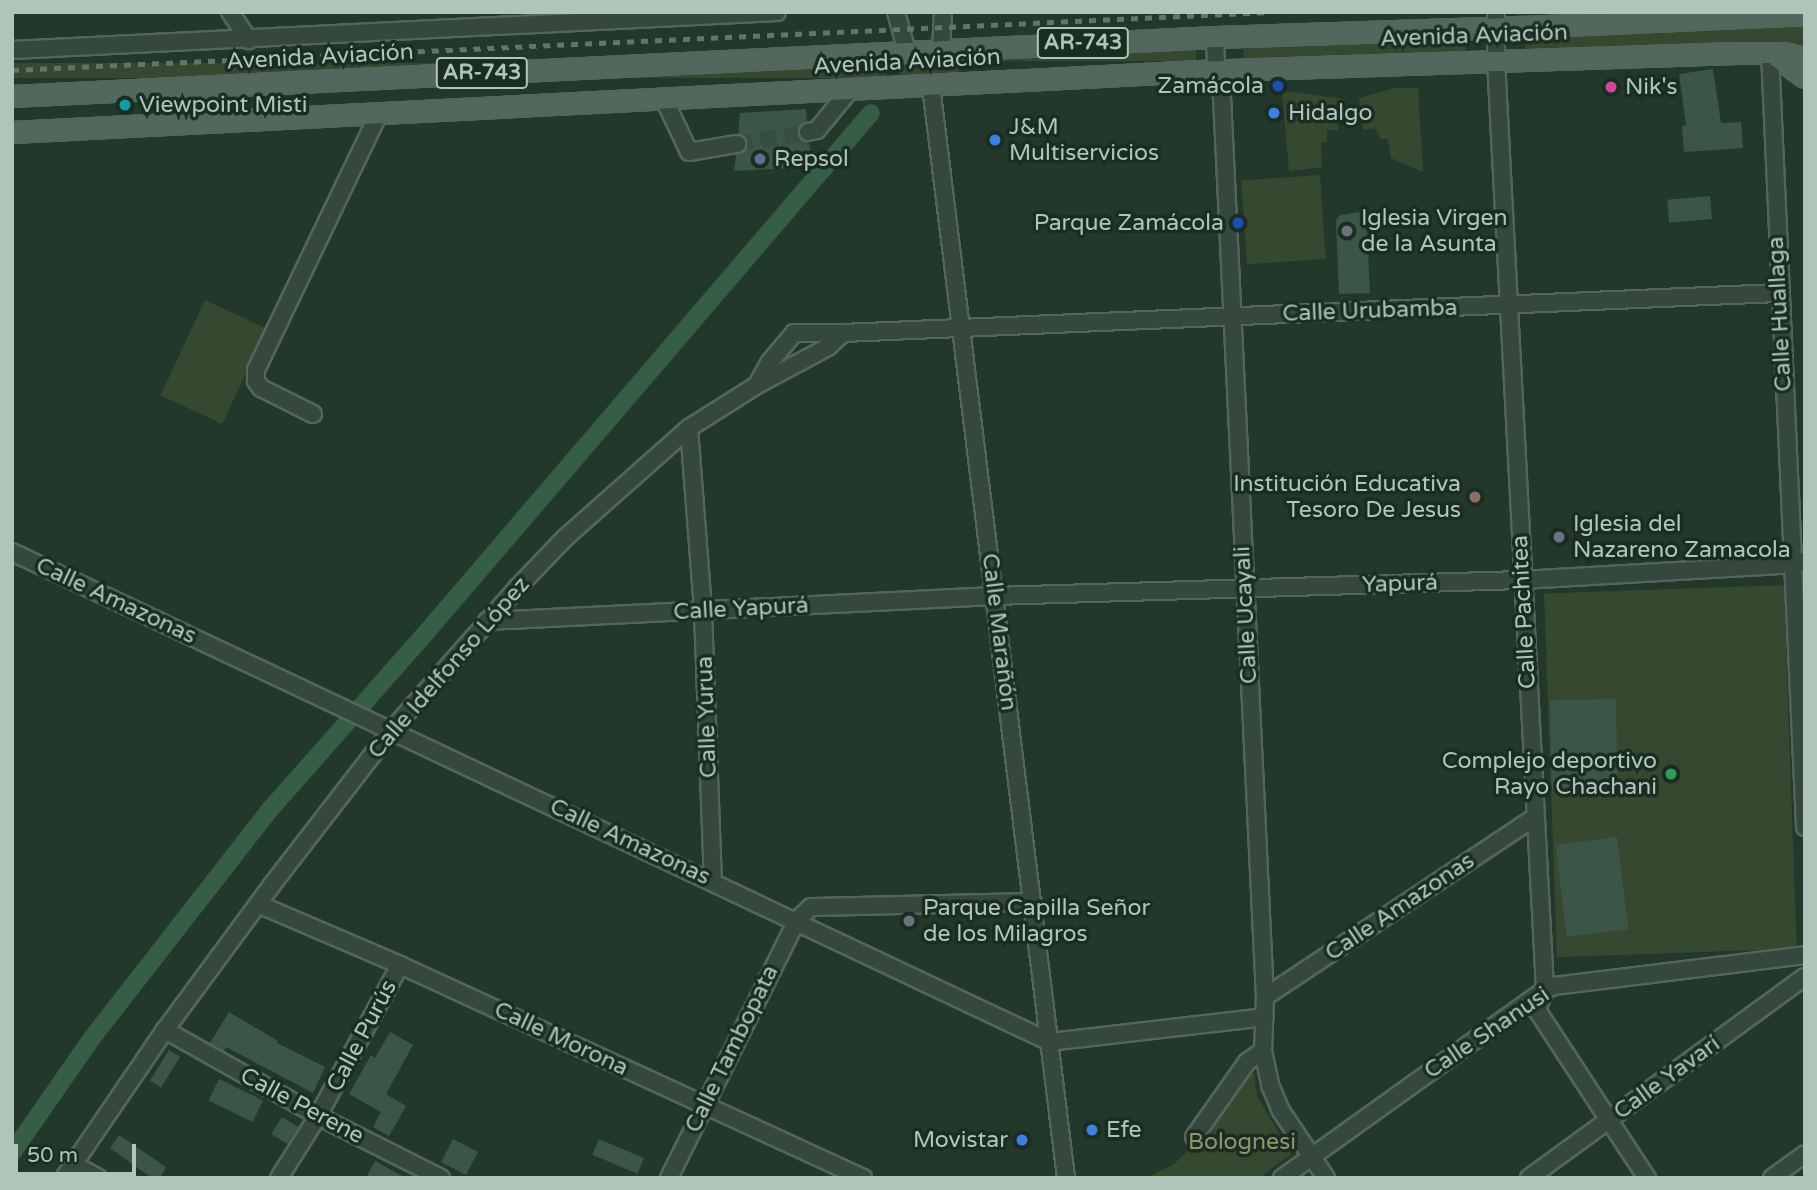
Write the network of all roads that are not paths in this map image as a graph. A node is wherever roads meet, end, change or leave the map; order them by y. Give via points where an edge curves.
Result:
1 (230, 12) edge
2 (777, 12) edge
3 (896, 12) edge
4 (943, 12) edge
5 (1805, 14) edge
6 (1496, 20) edge
7 (1214, 37) junction
8 (249, 40) junction
9 (12, 50) edge
10 (941, 50) junction
11 (907, 52) junction
12 (1770, 53) junction
13 (1805, 58) edge
14 (1496, 60) junction
15 (1216, 71) junction
16 (1805, 77) edge
17 (931, 86) junction
18 (850, 90) junction
19 (12, 96) edge
20 (665, 101) junction
21 (379, 114) junction
22 (12, 132) edge
23 (808, 132) tunnel mouth
24 (737, 144) tunnel mouth
25 (1780, 293) junction
26 (1509, 305) junction
27 (1232, 317) junction
28 (960, 326) junction
29 (843, 333) junction
30 (757, 385) junction
31 (313, 414) dead end
32 (689, 428) junction
33 (12, 552) edge
34 (1798, 561) edge
35 (1522, 580) junction
36 (1244, 590) junction
37 (994, 596) junction
38 (703, 611) junction
39 (487, 621) junction
40 (391, 731) junction
41 (1535, 817) junction
42 (1805, 827) edge
43 (713, 880) junction
44 (1033, 902) junction
45 (258, 904) junction
46 (797, 920) junction
47 (1805, 955) edge
48 (400, 965) junction
49 (1805, 977) edge
50 (1545, 990) junction
51 (1265, 997) junction
52 (1265, 1017) junction
53 (165, 1030) junction
54 (1050, 1042) junction
55 (1263, 1051) junction
56 (704, 1105) junction
57 (318, 1116) junction
58 (1609, 1120) junction
59 (1194, 1137) dead end
60 (1805, 1154) edge
61 (1311, 1157) junction
62 (68, 1171) edge
63 (98, 1178) edge
64 (279, 1178) edge
65 (441, 1178) edge
66 (669, 1178) edge
67 (863, 1178) edge
68 (1066, 1178) edge
69 (1282, 1178) edge
70 (1326, 1178) edge
71 (1530, 1178) edge
72 (1647, 1178) edge
73 (1772, 1178) edge

1 - 8 street
2 - 8 street
3 - 11 street
4 - 10 street
5 - 6 main road, Avenida Aviación / AR-743
6 - 7 main road, Avenida Aviación / AR-743
6 - 14 street, Calle Pachitea
7 - 10 main road, Avenida Aviación / AR-743
7 - 15 street, Calle Ucayali
8 - 9 street
10 - 11 main road, Avenida Aviación / AR-743
11 - 19 main road, Avenida Aviación / AR-743
12 - 13 main road, Avenida Aviación / AR-743
12 - 14 main road, Avenida Aviación / AR-743
12 - 16 main road
12 - 25 street, Calle Huallaga
14 - 15 main road, Avenida Aviación / AR-743
14 - 26 street, Calle Pachitea
15 - 17 main road, Avenida Aviación / AR-743
15 - 27 street, Calle Ucayali via 1222,96
17 - 18 main road, Avenida Aviación / AR-743
17 - 28 street, Calle Marañón
18 - 20 main road, Avenida Aviación / AR-743
18 - 23 street via 817,130
20 - 21 main road, Avenida Aviación / AR-743
20 - 24 street via 690,152
21 - 22 main road, Avenida Aviación / AR-743
21 - 31 street via 256,370 261,388
25 - 26 street, Calle Urubamba
25 - 34 street, Calle Huallaga
26 - 27 street, Calle Urubamba
26 - 35 street, Calle Pachitea
27 - 28 street, Calle Urubamba
27 - 36 street, Calle Ucayali
28 - 29 street
28 - 37 street, Calle Marañón
29 - 30 street, Calle Idelfonso López via 828,347
29 - 30 street via 794,333
30 - 32 street, Calle Idelfonso López
32 - 38 street, Calle Yurua
32 - 39 street, Calle Idelfonso López via 565,538
33 - 40 street, Calle Amazonas
34 - 35 street, Yapurá
34 - 42 street, Calle Huallaga
35 - 36 street, Yapurá
35 - 41 street, Calle Pachitea
36 - 37 street, Yapurá
36 - 51 street, Calle Ucayali
37 - 38 street, Calle Yapurá
37 - 44 street, Calle Marañón
38 - 39 street, Calle Yapurá
38 - 43 street, Calle Yurua
39 - 40 street, Calle Idelfonso López
40 - 43 street, Calle Amazonas
40 - 45 street, Calle Idelfonso López
41 - 50 street, Calle Pachitea
41 - 51 street, Calle Amazonas
43 - 46 street, Calle Amazonas
44 - 46 street via 811,907
44 - 54 street, Calle Marañón
45 - 48 street, Calle Morona
45 - 53 street, Calle Idelfonso López
46 - 54 street, Calle Amazonas
46 - 56 street, Calle Tambopata
47 - 50 street, Calle Shanusi
48 - 56 street, Calle Morona
48 - 57 street, Calle Purús
49 - 58 street, Calle Yavarí
50 - 58 street, Calle Pachitea via 1537,1010
50 - 61 street, Calle Shanusi
51 - 52 street, Calle Ucayali
52 - 54 street
52 - 55 street, Calle Ucayali
53 - 57 street, Calle Perene
53 - 62 street, Calle Idelfonso López
54 - 68 street, Calle Marañón
55 - 59 street via 1247,1062
55 - 61 street, Calle Ucayali via 1281,1111
56 - 66 street, Calle Tambopata
56 - 67 street, Calle Morona
57 - 64 street, Calle Purús
57 - 65 street, Calle Perene
58 - 71 street, Calle Yavarí
58 - 72 street, Calle Pachitea
60 - 73 street
61 - 69 street, Calle Shanusi
61 - 70 street, Calle Ucayali
62 - 63 street

